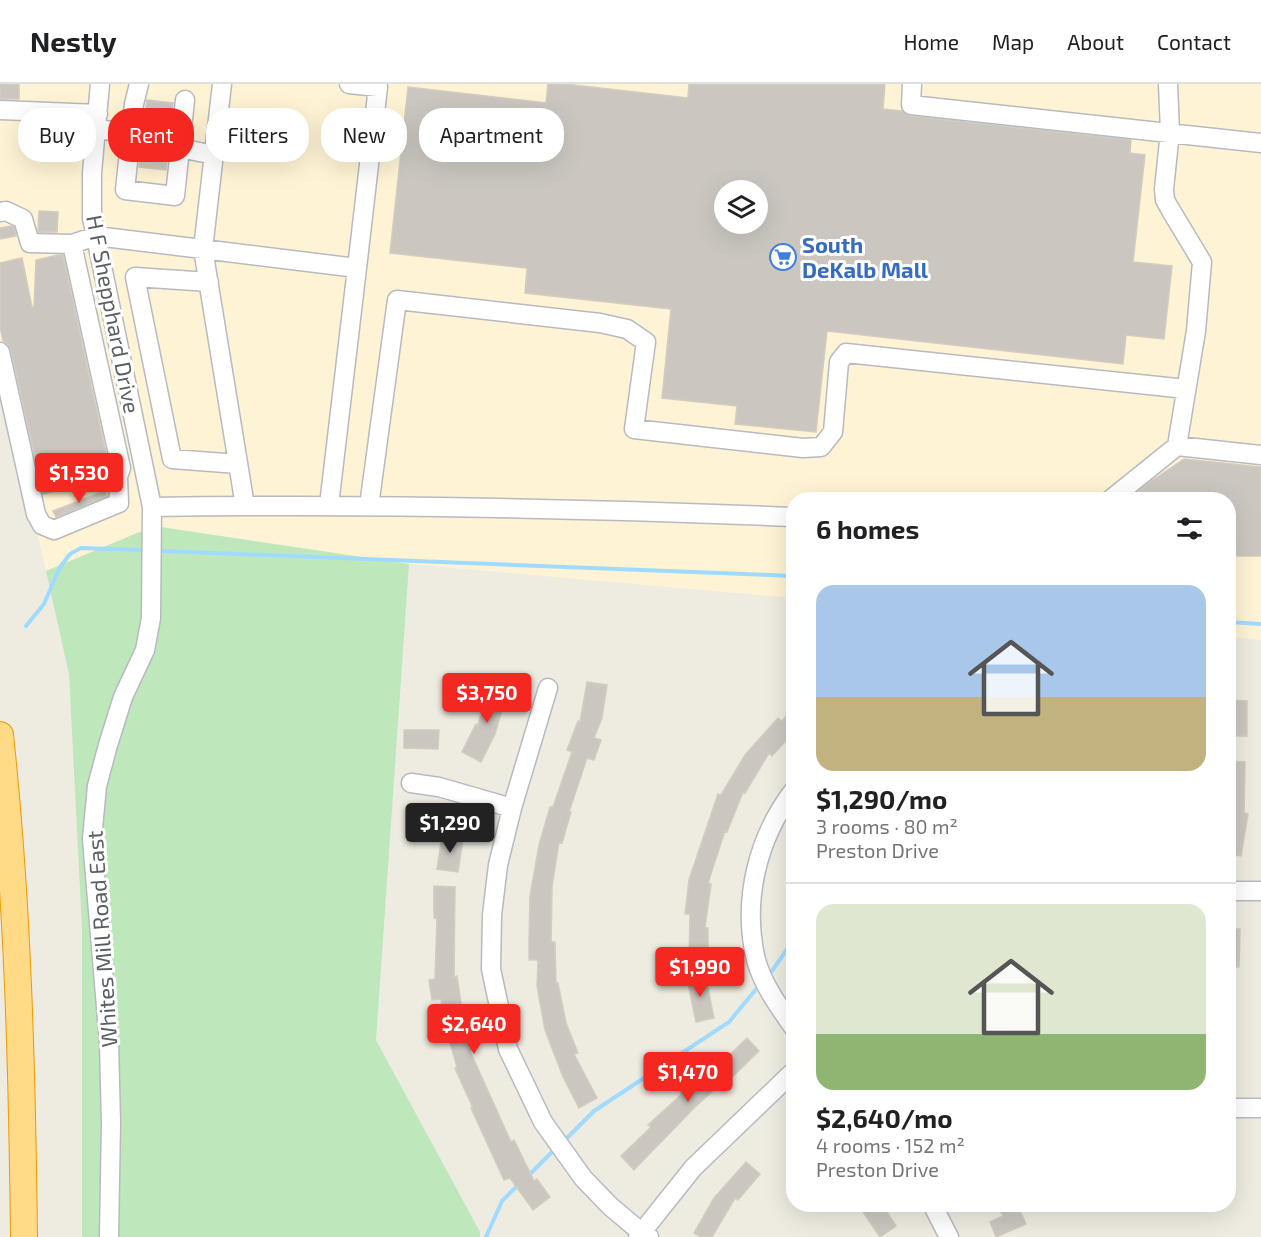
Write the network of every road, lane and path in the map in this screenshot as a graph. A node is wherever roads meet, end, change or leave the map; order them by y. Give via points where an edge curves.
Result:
1 (100, 84) edge
2 (139, 84) edge
3 (222, 84) edge
4 (350, 84) edge
5 (912, 84) edge
6 (1168, 84) edge
7 (185, 100) dead end
8 (134, 108) edge
9 (184, 108) edge
10 (219, 108) edge
11 (0, 110) edge
12 (97, 122) junction
13 (108, 126) edge
14 (1170, 132) junction
15 (1261, 143) edge
16 (128, 162) edge
17 (179, 162) edge
18 (213, 162) edge
19 (0, 212) edge
20 (96, 236) junction
21 (72, 244) junction
22 (203, 249) junction
23 (357, 268) junction
24 (209, 282) junction
25 (0, 352) edge
26 (1186, 389) junction
27 (1177, 446) junction
28 (1261, 455) edge
29 (238, 464) junction
30 (1120, 492) edge
31 (245, 506) junction
32 (329, 506) junction
33 (369, 506) junction
34 (152, 507) junction
35 (786, 517) edge
36 (548, 688) dead end
37 (0, 735) edge
38 (411, 783) dead end
39 (786, 803) edge
40 (512, 808) junction
41 (1236, 891) edge
42 (1261, 891) edge
43 (786, 1017) edge
44 (786, 1079) edge
45 (1236, 1108) edge
46 (1261, 1108) edge
47 (936, 1212) edge
48 (643, 1236) edge
49 (24, 1237) edge
50 (109, 1237) edge
51 (949, 1237) edge

1 - 12 street, H F Shepphard Drive
2 - 8 street
3 - 10 street
4 - 23 street via 378,87
5 - 14 street via 910,105
6 - 14 street
7 - 9 street
11 - 12 street
12 - 13 street
12 - 20 street, H F Shepphard Drive via 92,173
14 - 15 street
14 - 26 street via 1165,200 1202,262
16 - 17 street via 125,190 175,196
18 - 22 street
19 - 21 street via 23,219 30,243
20 - 21 street
20 - 22 street
20 - 34 street, H F Shepphard Drive
21 - 25 street via 121,468 119,503 54,530 42,525 36,514
22 - 23 street
22 - 24 street
23 - 32 street
24 - 29 street
24 - 29 street via 135,277 172,459
26 - 27 street
26 - 33 street via 846,353 839,362 833,432 821,447 707,438 634,429 646,342 627,329 397,300
27 - 28 street
27 - 30 street
29 - 31 street
31 - 32 street
31 - 34 street
32 - 33 street
33 - 35 street
34 - 50 street, Whites Mill Road East via 152,618 145,650 123,697 108,745 97,786 92,839 109,1043
36 - 40 street
37 - 49 highway via 22,1061
38 - 40 street
39 - 43 street via 770,828 752,879 751,917 757,963 771,996
40 - 48 street via 498,866 491,969 508,1049 543,1122 583,1178
41 - 42 street
44 - 48 street via 693,1168
45 - 46 street
47 - 51 street

